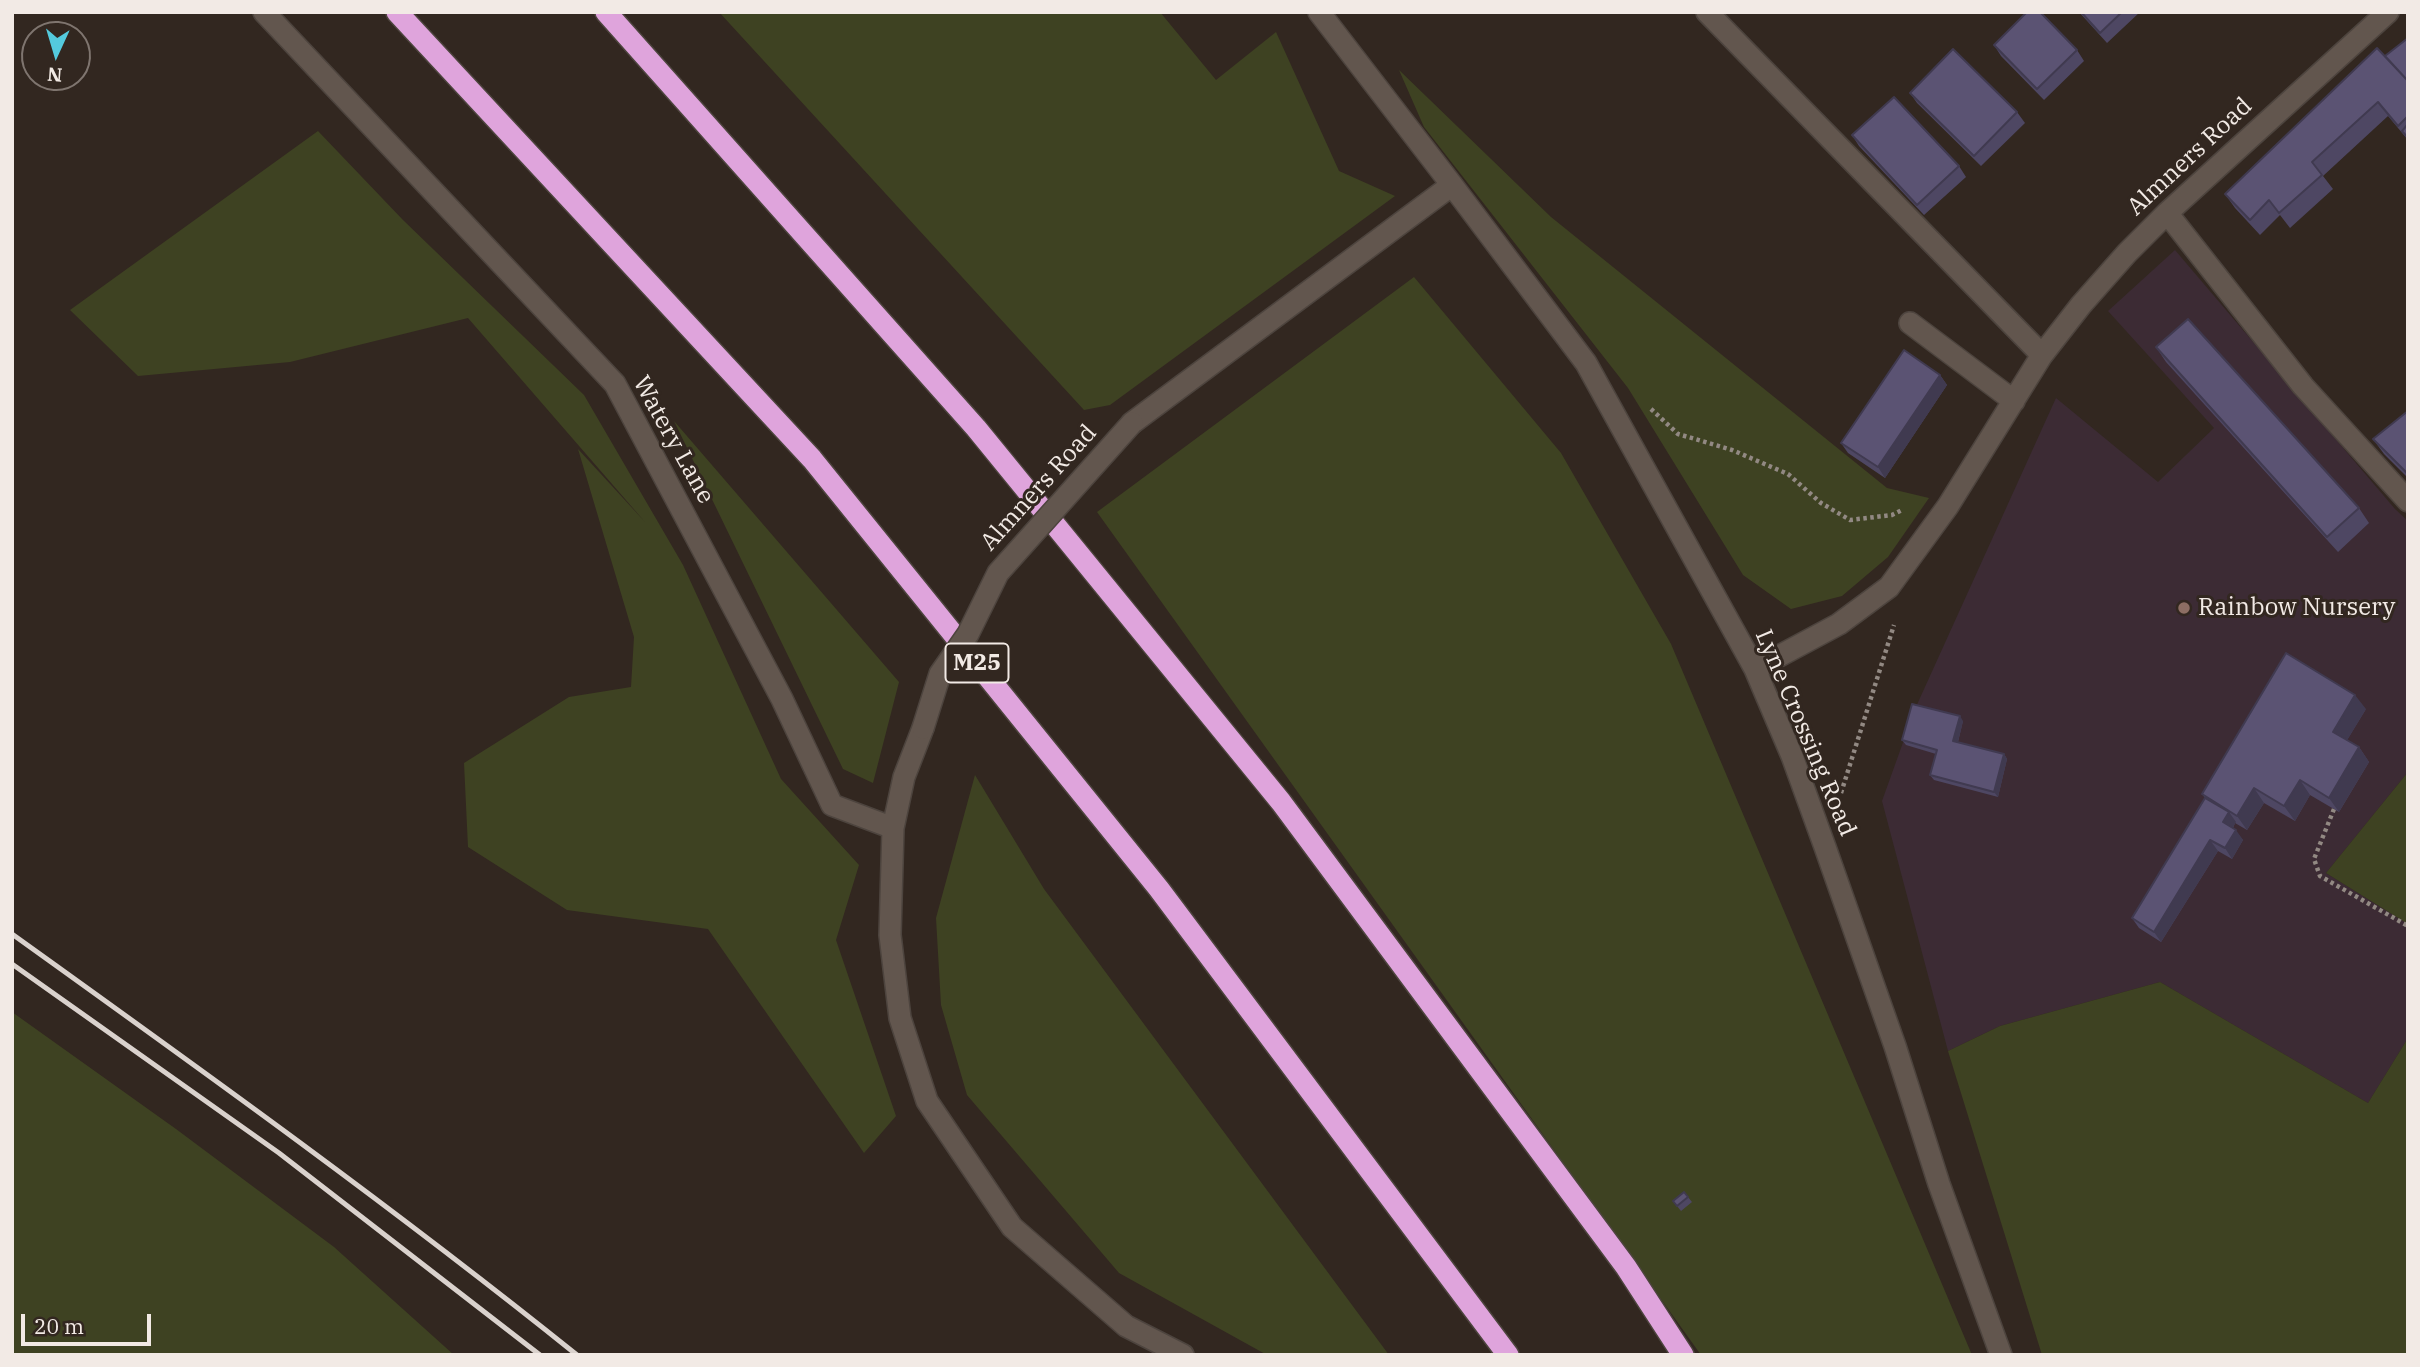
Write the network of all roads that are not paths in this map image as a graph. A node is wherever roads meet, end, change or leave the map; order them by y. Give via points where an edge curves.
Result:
1 (264, 12) edge
2 (397, 12) edge
3 (606, 12) edge
4 (1319, 12) edge
5 (1707, 12) edge
6 (2388, 12) edge
7 (1452, 185) junction
8 (2167, 213) junction
9 (1910, 323) dead end
10 (2042, 355) junction
11 (2014, 401) junction
12 (2408, 501) edge
13 (1755, 669) junction
14 (893, 828) junction
15 (1183, 1355) edge
16 (1508, 1355) edge
17 (1683, 1355) edge
18 (2001, 1355) edge

1 - 14 street, Watery Lane via 615,384 782,699 832,805
2 - 16 highway, M25 via 812,459 1159,889
3 - 17 highway via 976,428 1281,802 1626,1267
4 - 7 street, Lyne Crossing Road
5 - 10 street
6 - 8 street, Almners Road
7 - 13 street, Lyne Crossing Road via 1586,363
7 - 14 street, Almners Road, bridge via 1132,423 998,573 968,634 940,674 904,777
8 - 10 street, Almners Road via 2127,253
8 - 12 street via 2304,386
9 - 11 street
10 - 11 street, Almners Road
11 - 13 street, Almners Road via 1948,506 1889,587 1839,624
13 - 18 street, Lyne Crossing Road via 1825,847
14 - 15 street, Almners Road via 890,935 900,1018 927,1101 1012,1227 1126,1326

